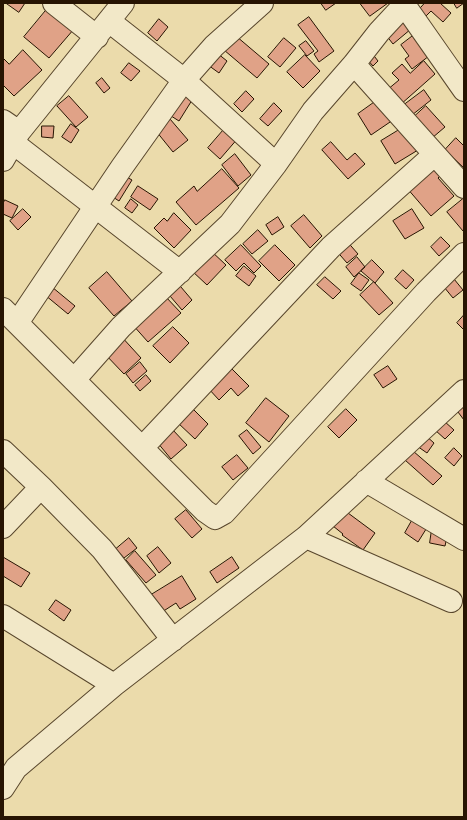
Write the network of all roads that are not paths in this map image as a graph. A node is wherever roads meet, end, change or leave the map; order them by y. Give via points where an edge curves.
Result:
1 (54, 3) edge
2 (124, 3) edge
3 (262, 3) edge
4 (404, 4) edge
5 (103, 29) junction
6 (354, 64) junction
7 (184, 80) junction
8 (464, 90) edge
9 (9, 139) edge
10 (434, 155) junction
11 (276, 164) junction
12 (464, 187) edge
13 (96, 206) junction
14 (464, 254) edge
15 (180, 272) junction
16 (10, 316) edge
17 (74, 380) junction
18 (464, 391) edge
19 (142, 448) junction
20 (3, 451) edge
21 (366, 482) junction
22 (41, 487) junction
23 (3, 527) edge
24 (306, 537) junction
25 (464, 539) edge
26 (451, 601) dead end
27 (3, 616) edge
28 (172, 640) junction
29 (114, 685) junction
30 (3, 788) edge

1 - 5 street
2 - 5 street
3 - 7 street via 214,46
4 - 6 street
4 - 8 street
5 - 7 street
5 - 9 street
6 - 10 street
6 - 11 street via 313,111
7 - 11 street
7 - 13 street
9 - 13 street
10 - 12 street
10 - 19 street via 331,247
11 - 15 street via 230,224
13 - 15 street
13 - 16 street
14 - 19 street via 426,292 224,513 215,518 205,511
15 - 17 street via 121,328
16 - 17 street
17 - 19 street
18 - 21 street
20 - 22 street
21 - 24 street
21 - 25 street
22 - 23 street
22 - 28 street via 102,549
24 - 26 street
24 - 28 street
27 - 29 street
28 - 29 street
29 - 30 street via 16,768

